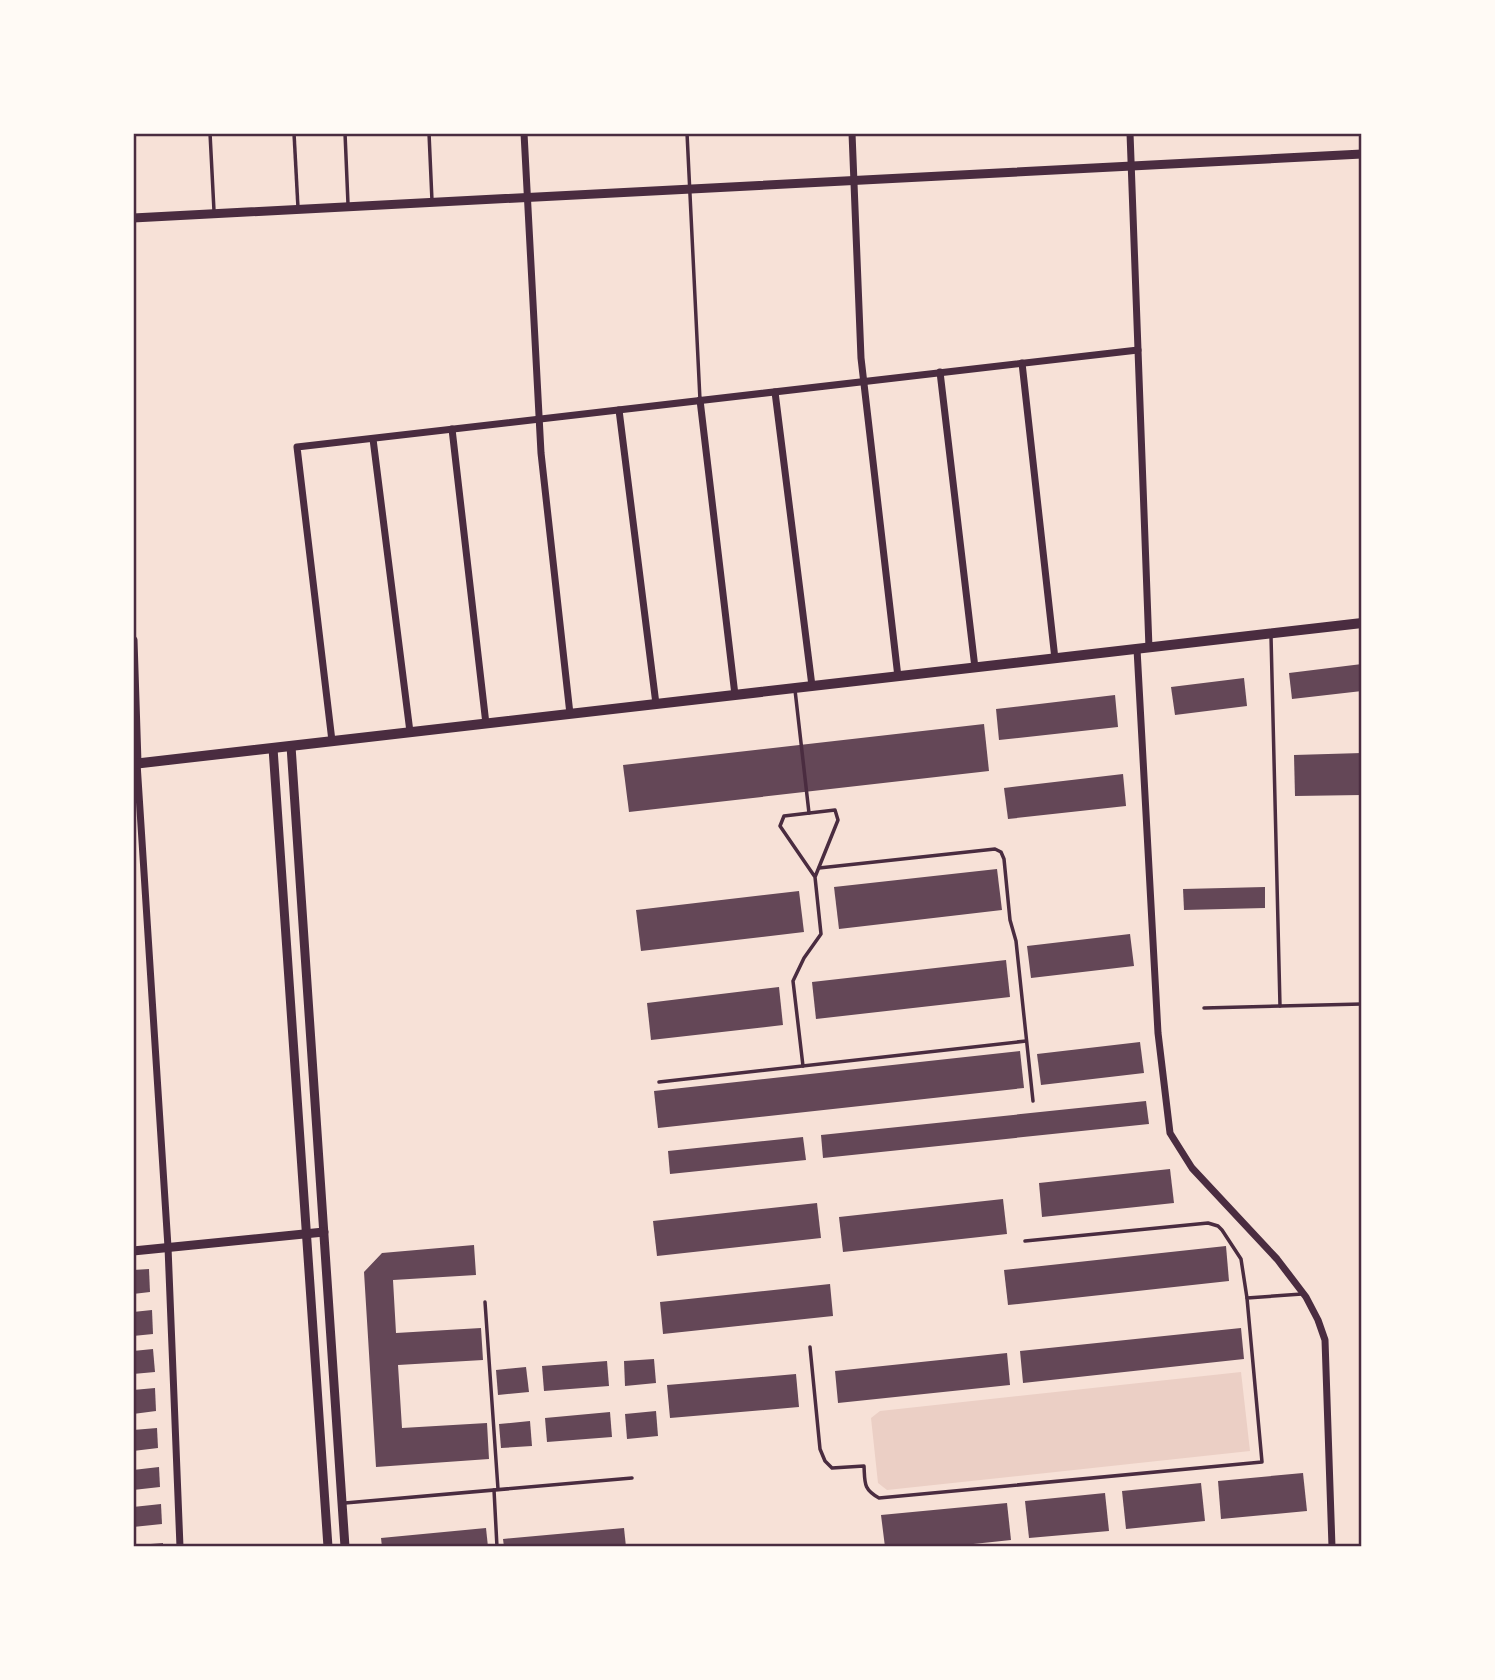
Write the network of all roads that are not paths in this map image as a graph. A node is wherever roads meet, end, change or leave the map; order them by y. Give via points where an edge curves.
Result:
1 (210, 133) edge
2 (294, 133) edge
3 (345, 133) edge
4 (429, 133) edge
5 (524, 133) edge
6 (687, 133) edge
7 (852, 133) edge
8 (1130, 133) edge
9 (1362, 154) edge
10 (1131, 166) junction
11 (854, 180) junction
12 (690, 188) junction
13 (527, 197) junction
14 (432, 202) junction
15 (348, 206) junction
16 (298, 208) junction
17 (214, 213) junction
18 (133, 218) edge
19 (1138, 350) junction
20 (1022, 363) junction
21 (940, 372) junction
22 (864, 381) junction
23 (775, 391) junction
24 (700, 400) junction
25 (619, 410) junction
26 (538, 419) junction
27 (452, 429) junction
28 (373, 439) junction
29 (1362, 623) edge
30 (1271, 634) junction
31 (133, 640) edge
32 (1149, 648) junction
33 (1137, 649) junction
34 (1055, 659) junction
35 (975, 667) junction
36 (898, 677) junction
37 (813, 686) junction
38 (795, 688) junction
39 (734, 695) junction
40 (656, 704) junction
41 (570, 714) junction
42 (486, 724) junction
43 (410, 732) junction
44 (332, 741) junction
45 (291, 746) junction
46 (273, 748) junction
47 (135, 764) edge
48 (810, 813) junction
49 (819, 868) junction
50 (815, 877) junction
51 (1362, 1004) edge
52 (1280, 1006) junction
53 (1204, 1008) dead end
54 (1026, 1041) junction
55 (803, 1066) junction
56 (659, 1082) dead end
57 (1033, 1101) dead end
58 (324, 1232) junction
59 (306, 1233) junction
60 (1025, 1241) dead end
61 (168, 1247) junction
62 (133, 1251) edge
63 (1304, 1294) junction
64 (1247, 1298) junction
65 (485, 1302) dead end
66 (810, 1347) dead end
67 (632, 1478) dead end
68 (496, 1490) junction
69 (343, 1503) junction
70 (180, 1547) edge
71 (328, 1547) edge
72 (345, 1547) edge
73 (497, 1547) edge
74 (1332, 1547) edge

1 - 17 lane
2 - 16 lane
3 - 15 lane
4 - 14 lane
5 - 13 street
6 - 12 lane
7 - 11 street
8 - 10 street
9 - 10 street
10 - 11 street
10 - 19 street
11 - 12 street
11 - 22 street
12 - 13 street
12 - 24 lane
13 - 14 street
13 - 26 street
14 - 15 street
15 - 16 street
16 - 17 street
17 - 18 street
19 - 20 street
19 - 32 street
20 - 21 street
20 - 34 street
21 - 22 street
21 - 35 street
22 - 23 street
22 - 36 street
23 - 24 street
23 - 37 street
24 - 25 street
24 - 39 street
25 - 26 street
25 - 40 street
26 - 27 street
26 - 41 street
27 - 28 street
27 - 42 street
28 - 43 street
28 - 44 street via 298,447
29 - 30 main road
30 - 32 main road
30 - 52 lane
31 - 47 street
32 - 33 main road
33 - 34 main road
33 - 63 street via 1158,1033 1170,1133 1192,1168
34 - 35 main road
35 - 36 main road
36 - 37 main road
37 - 38 main road
38 - 39 main road
38 - 48 lane
39 - 40 main road
40 - 41 main road
41 - 42 main road
42 - 43 main road
43 - 44 main road
44 - 45 main road
45 - 46 main road
45 - 58 street
46 - 47 main road
46 - 59 street
47 - 61 street
48 - 49 lane via 835,810 838,820
48 - 50 lane via 784,816 780,826
49 - 50 lane
49 - 54 lane via 995,849 1001,852
50 - 55 lane via 821,934 793,981
51 - 52 lane
52 - 53 lane
54 - 55 lane
54 - 57 lane
55 - 56 lane
58 - 59 street
58 - 69 street
59 - 61 street
59 - 71 street
60 - 64 lane via 1208,1223 1223,1230 1241,1259
61 - 62 street
61 - 70 street
63 - 64 lane
63 - 74 street via 1325,1340
64 - 66 lane via 1262,1462 879,1498 869,1493 864,1466 832,1468 825,1461
65 - 68 lane
67 - 68 lane
68 - 69 lane
68 - 73 lane
69 - 72 street

